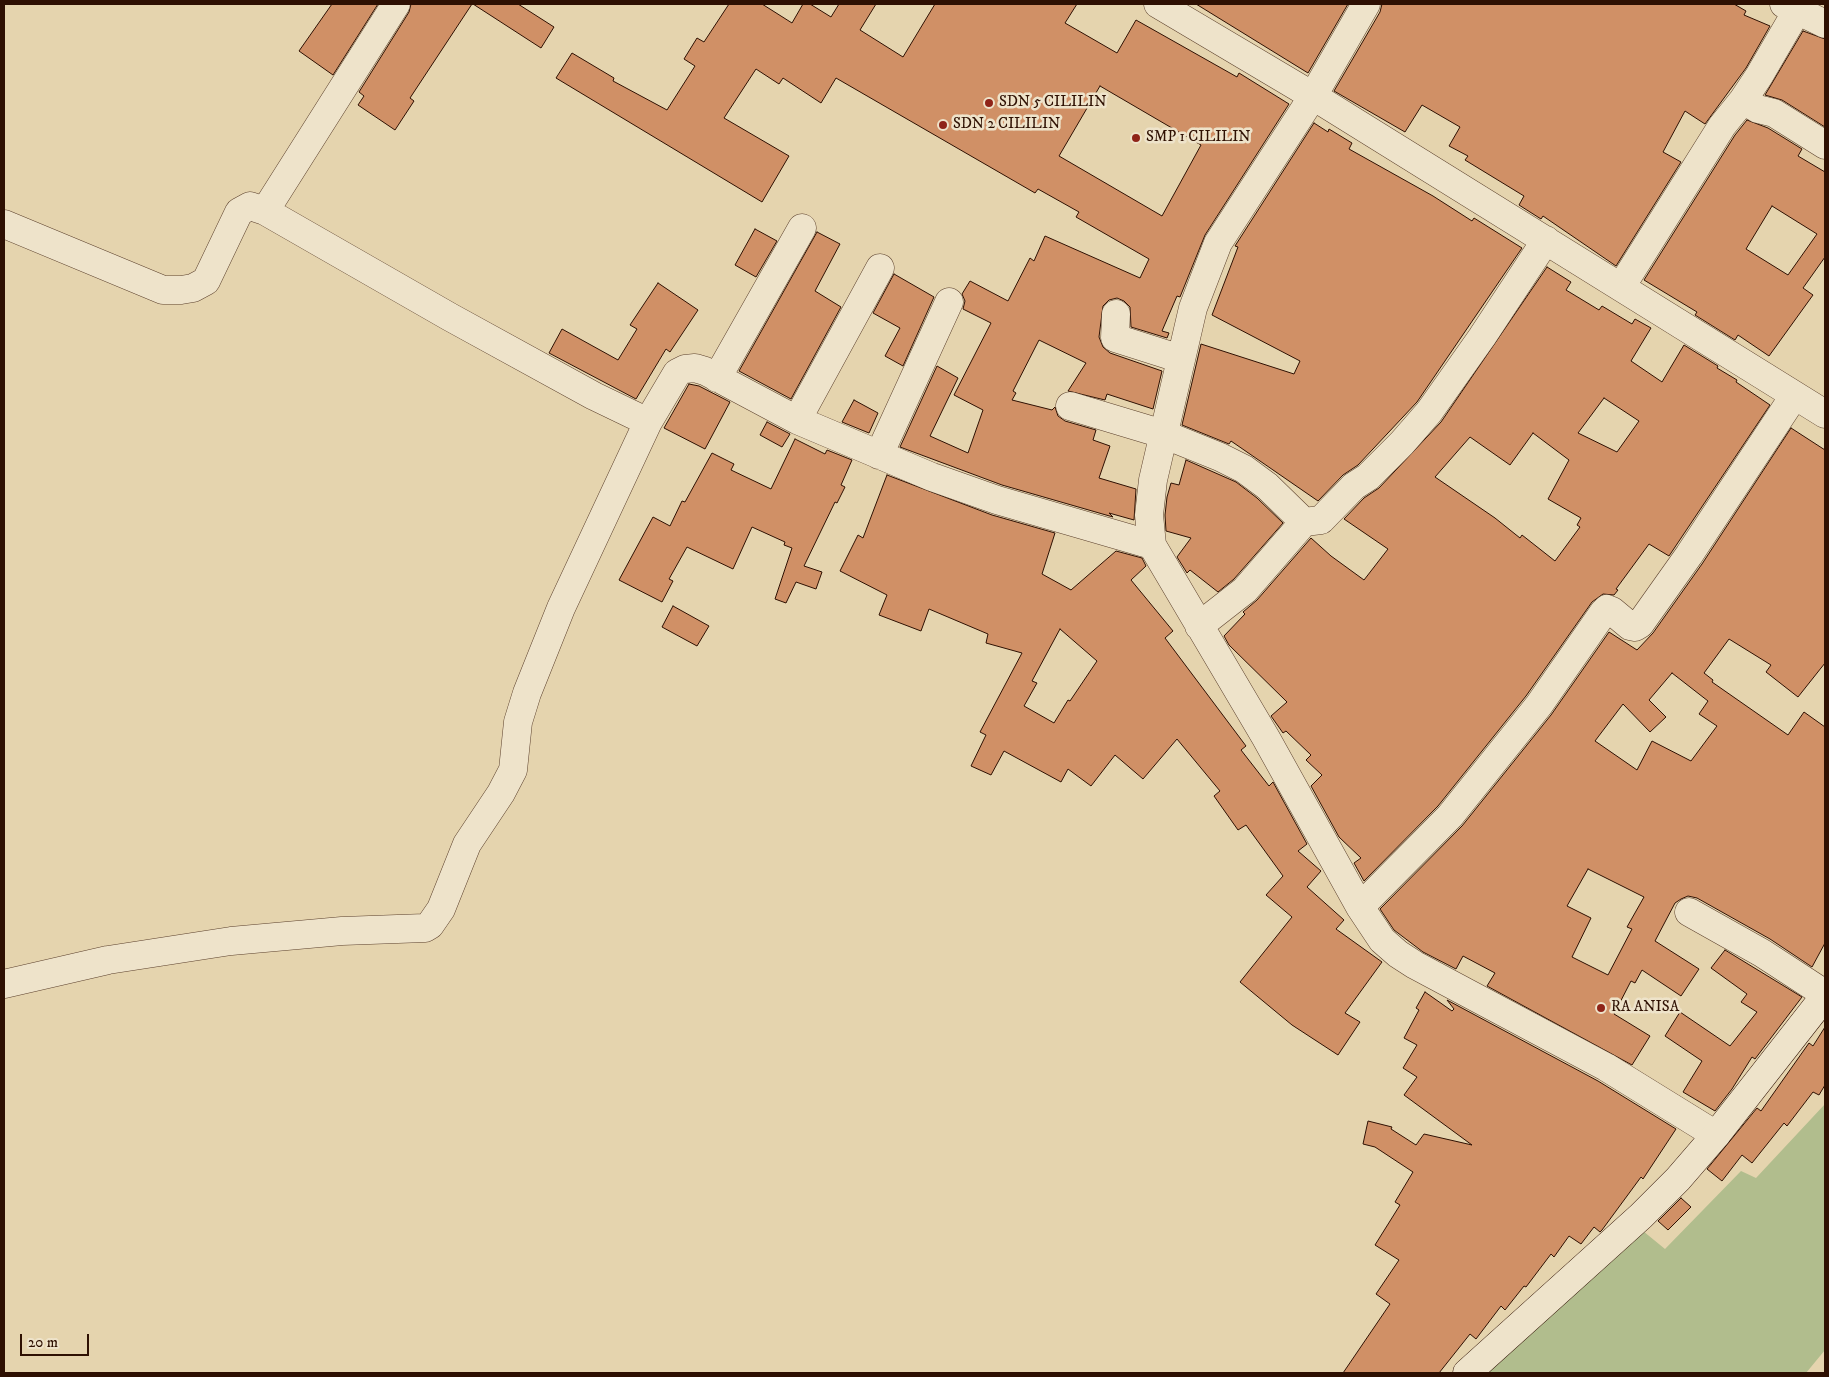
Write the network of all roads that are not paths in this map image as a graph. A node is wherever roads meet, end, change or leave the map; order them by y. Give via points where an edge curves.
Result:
1 (396, 4) edge
2 (1158, 4) edge
3 (1366, 4) edge
4 (1791, 6) edge
5 (1825, 24) edge
6 (1313, 96) junction
7 (1743, 100) junction
8 (1825, 145) edge
9 (265, 211) junction
10 (4, 224) edge
11 (802, 228) dead end
12 (1546, 240) junction
13 (880, 268) dead end
14 (1621, 286) junction
15 (948, 302) dead end
16 (1116, 314) dead end
17 (1181, 359) junction
18 (717, 378) junction
19 (1794, 396) junction
20 (1070, 406) dead end
21 (1825, 414) edge
22 (797, 420) junction
23 (648, 422) junction
24 (1164, 434) junction
25 (879, 456) junction
26 (1304, 522) junction
27 (1152, 545) junction
28 (1199, 626) junction
29 (1360, 907) junction
30 (1688, 912) dead end
31 (4, 984) edge
32 (1825, 995) edge
33 (1716, 1135) junction
34 (1467, 1373) edge

1 - 9 street
2 - 6 street
3 - 6 street
4 - 5 street
4 - 7 street
6 - 12 street
6 - 17 street via 1218,243 1193,308
7 - 8 street via 1774,113
7 - 14 street via 1722,126
9 - 10 street via 250,206 239,212 206,281 181,290 163,290
9 - 23 street via 450,317
11 - 18 street
12 - 14 street
12 - 26 street via 1429,412 1375,471 1354,486 1321,520
13 - 22 street
14 - 19 street
15 - 25 street
16 - 17 street via 1115,338
17 - 24 street
18 - 22 street
18 - 23 street via 695,368 677,372
19 - 21 street
19 - 29 street via 1640,624 1630,626 1612,611 1603,613 1539,705 1450,816
20 - 24 street
22 - 25 street
23 - 31 street via 561,608 527,692 518,722 513,770 467,844 441,908 430,925 425,928 342,931 231,941 108,960
24 - 26 street via 1244,469
24 - 27 street via 1149,515
25 - 27 street via 997,500
26 - 28 street via 1245,590
27 - 28 street
28 - 29 street
29 - 33 street via 1382,940 1398,954 1606,1067
30 - 32 street via 1762,953
32 - 33 street
33 - 34 street via 1641,1216

